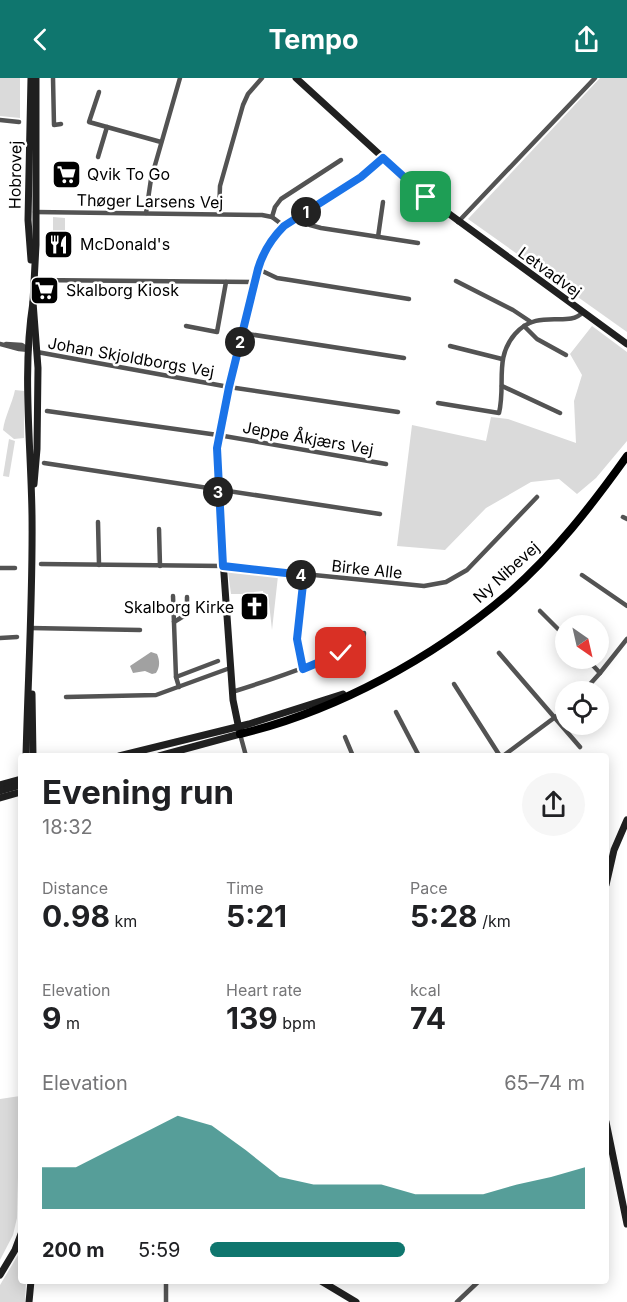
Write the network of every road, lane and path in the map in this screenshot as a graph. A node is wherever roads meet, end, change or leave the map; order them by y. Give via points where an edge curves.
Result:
1 (31, 78) edge
2 (36, 78) edge
3 (53, 78) edge
4 (180, 78) edge
5 (262, 78) edge
6 (296, 78) edge
7 (595, 78) edge
8 (99, 92) dead end
9 (0, 120) edge
10 (19, 122) dead end
11 (61, 124) dead end
12 (107, 127) junction
13 (161, 142) junction
14 (98, 157) dead end
15 (383, 158) junction
16 (341, 160) dead end
17 (383, 202) dead end
18 (32, 212) junction
19 (146, 213) junction
20 (219, 214) junction
21 (301, 215) junction
22 (272, 217) junction
23 (458, 222) junction
24 (284, 226) junction
25 (378, 237) junction
26 (418, 243) dead end
27 (258, 269) junction
28 (33, 280) junction
29 (456, 281) dead end
30 (226, 282) junction
31 (254, 282) junction
32 (409, 299) dead end
33 (583, 312) junction
34 (531, 322) junction
35 (186, 326) dead end
36 (524, 326) junction
37 (242, 333) junction
38 (0, 343) edge
39 (627, 344) edge
40 (450, 346) dead end
41 (33, 351) junction
42 (566, 356) dead end
43 (404, 358) dead end
44 (502, 359) junction
45 (229, 387) junction
46 (502, 387) junction
47 (438, 403) dead end
48 (47, 411) dead end
49 (398, 412) dead end
50 (560, 412) dead end
51 (218, 435) junction
52 (627, 456) edge
53 (44, 463) dead end
54 (386, 464) dead end
55 (218, 490) junction
56 (537, 496) dead end
57 (380, 514) dead end
58 (98, 522) dead end
59 (159, 529) dead end
60 (41, 564) dead end
61 (99, 565) junction
62 (160, 566) junction
63 (223, 566) junction
64 (0, 568) edge
65 (15, 568) dead end
66 (304, 575) junction
67 (582, 575) dead end
68 (173, 596) dead end
69 (187, 597) dead end
70 (627, 606) edge
71 (540, 611) dead end
72 (174, 622) junction
73 (555, 626) edge
74 (30, 628) junction
75 (140, 630) dead end
76 (364, 633) dead end
77 (17, 637) dead end
78 (0, 638) edge
79 (627, 639) edge
80 (499, 653) dead end
81 (218, 661) dead end
82 (30, 665) junction
83 (230, 668) junction
84 (303, 669) junction
85 (596, 669) edge
86 (600, 673) junction
87 (176, 677) junction
88 (378, 681) junction
89 (593, 681) edge
90 (454, 684) dead end
91 (180, 687) junction
92 (232, 692) junction
93 (343, 694) joint
94 (66, 697) dead end
95 (396, 712) dead end
96 (555, 718) joint
97 (239, 731) junction
98 (570, 735) edge
99 (345, 737) dead end
100 (580, 747) dead end
101 (29, 753) edge
102 (29, 753) edge
103 (133, 753) edge
104 (169, 753) edge
105 (245, 753) edge
106 (352, 753) edge
107 (418, 753) edge
108 (499, 753) edge
109 (505, 753) edge
110 (18, 780) edge
111 (0, 785) edge
112 (18, 786) edge
113 (0, 791) edge
114 (18, 793) edge
115 (0, 798) edge
116 (627, 820) edge
117 (609, 872) edge
118 (609, 1136) edge
119 (626, 1212) edge
120 (627, 1224) edge
121 (18, 1241) edge
122 (0, 1275) edge
123 (31, 1284) edge
124 (166, 1284) edge
125 (326, 1284) edge
126 (476, 1284) edge
127 (29, 1302) edge
128 (166, 1302) edge
129 (356, 1302) edge
130 (457, 1302) edge

1 - 18 main road, Hobrovej
2 - 18 main road, Hobrovej
3 - 11 street via 54,125
4 - 13 street
5 - 20 street via 243,105 220,186
6 - 15 main road, Letvadvej
7 - 23 street
8 - 12 street via 89,122
9 - 10 street
12 - 13 street
12 - 14 street
13 - 19 street
15 - 21 main road via 361,177
15 - 23 main road, Letvadvej
16 - 22 street via 276,203
17 - 25 street
18 - 19 street, Thøger Larsens Vej
18 - 28 main road, Hobrovej via 29,245
19 - 20 street, Thøger Larsens Vej
20 - 22 street, Thøger Larsens Vej
21 - 24 main road
21 - 25 street via 310,225
22 - 24 street
23 - 33 main road, Letvadvej
24 - 27 main road via 266,248
25 - 26 street
27 - 31 main road
27 - 32 street via 283,279
28 - 30 street
28 - 41 main road, Hobrovej
29 - 34 street
30 - 31 street
30 - 35 street via 217,332
31 - 37 main road
33 - 34 street via 572,319
33 - 39 main road, Letvadvej
34 - 36 street
36 - 42 street via 537,339
36 - 44 street via 505,347
37 - 43 street
37 - 45 main road
38 - 41 street, Johan Skjoldborgs Vej via 22,345
40 - 44 street
41 - 45 street, Johan Skjoldborgs Vej
41 - 74 main road, Hobrovej via 37,449
44 - 46 street
45 - 49 street, Johan Skjoldborgs Vej
45 - 51 main road
46 - 47 street via 499,414
46 - 50 street
48 - 51 street, Jeppe Åkjærs Vej
51 - 54 street, Jeppe Åkjærs Vej
51 - 55 main road
52 - 88 highway, Ny Nibevej via 578,521 508,594 449,638
53 - 55 street
55 - 57 street
55 - 63 main road
56 - 66 street, Birke Alle via 467,570 446,582 424,586
58 - 61 street
59 - 62 street
60 - 61 street, Birke Alle
61 - 62 street, Birke Alle
62 - 63 street, Birke Alle
63 - 66 street, Birke Alle
63 - 83 main road
64 - 65 street
66 - 84 street via 297,639
67 - 70 street
68 - 72 street
69 - 72 street via 187,614
71 - 73 street
72 - 87 street
74 - 75 street
74 - 82 main road, Hobrovej
76 - 84 street via 363,643
77 - 78 street
79 - 86 street
80 - 96 street
81 - 87 street
82 - 101 main road, Hobrovej
82 - 102 main road, Hobrovej
83 - 91 street
83 - 92 main road
84 - 92 street
85 - 86 street
86 - 89 street
87 - 91 street
88 - 93 highway, Ny Nibevej
88 - 97 highway, Ny Nibevej via 324,708
90 - 108 street
91 - 94 street via 156,695
92 - 97 main road
93 - 97 main road, Ny Nibevej
95 - 107 street
96 - 109 street
97 - 103 main road, Ny Nibevej
97 - 104 main road, Ny Nibevej
97 - 105 street
98 - 100 street
99 - 106 street
110 - 111 main road
112 - 113 main road
114 - 115 main road
116 - 117 main road
118 - 119 main road
119 - 120 main road
121 - 122 main road
123 - 127 main road
124 - 128 street
125 - 129 main road
126 - 130 street

